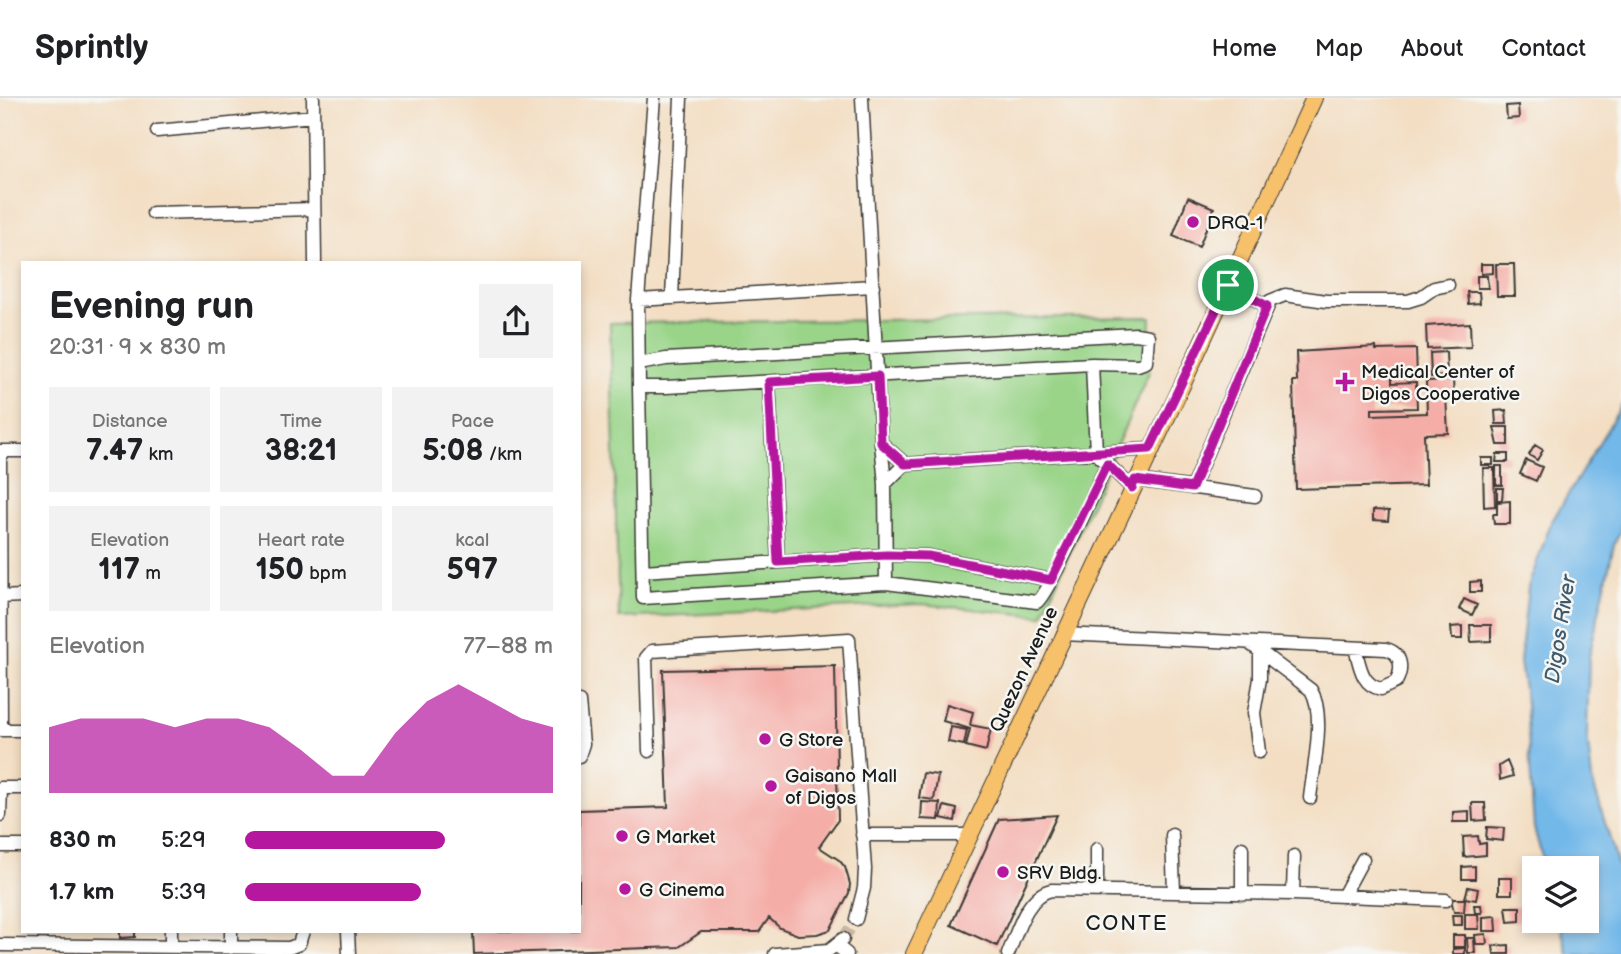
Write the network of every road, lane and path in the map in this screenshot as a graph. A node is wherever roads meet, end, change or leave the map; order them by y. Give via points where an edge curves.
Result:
1 (313, 98) edge
2 (654, 98) edge
3 (681, 98) edge
4 (862, 98) edge
5 (1314, 98) edge
6 (313, 117) junction
7 (157, 131) dead end
8 (314, 209) junction
9 (153, 213) dead end
10 (315, 261) edge
11 (1228, 285) junction
12 (1448, 285) dead end
13 (873, 286) junction
14 (672, 298) junction
15 (638, 300) junction
16 (1267, 306) junction
17 (877, 348) junction
18 (639, 364) junction
19 (1093, 364) junction
20 (878, 376) junction
21 (769, 382) junction
22 (639, 387) junction
23 (881, 443) junction
24 (1150, 449) junction
25 (21, 451) edge
26 (0, 452) edge
27 (1096, 453) junction
28 (905, 464) junction
29 (1107, 464) junction
30 (885, 484) junction
31 (1133, 484) junction
32 (1192, 488) junction
33 (1255, 496) dead end
34 (886, 555) junction
35 (778, 562) junction
36 (643, 571) junction
37 (1051, 580) junction
38 (886, 583) junction
39 (21, 596) edge
40 (0, 597) edge
41 (1063, 634) junction
42 (1249, 643) junction
43 (1355, 648) dead end
44 (1260, 653) junction
45 (581, 723) edge
46 (1, 730) edge
47 (21, 730) edge
48 (581, 750) edge
49 (649, 751) dead end
50 (1259, 752) dead end
51 (0, 788) edge
52 (21, 788) edge
53 (1310, 798) dead end
54 (0, 815) edge
55 (862, 835) junction
56 (968, 835) junction
57 (1172, 835) dead end
58 (0, 846) edge
59 (21, 846) edge
60 (1242, 848) dead end
61 (1097, 849) dead end
62 (1294, 856) dead end
63 (1363, 859) dead end
64 (1097, 891) junction
65 (1174, 892) junction
66 (1242, 894) junction
67 (1293, 894) junction
68 (1343, 897) junction
69 (1446, 900) dead end
70 (856, 919) tunnel mouth
71 (53, 933) edge
72 (171, 933) edge
73 (231, 933) edge
74 (303, 933) edge
75 (348, 933) edge
76 (0, 945) edge
77 (52, 946) junction
78 (171, 947) junction
79 (231, 948) junction
80 (349, 954) edge
81 (775, 954) edge
82 (848, 954) edge
83 (914, 954) edge
84 (1007, 954) edge

1 - 6 street
2 - 15 street
3 - 14 street
4 - 13 street
5 - 11 main road, Quezon Avenue
6 - 7 street
6 - 8 street
8 - 9 street
8 - 10 street
11 - 16 street
11 - 24 main road, Quezon Avenue
12 - 16 street via 1408,300 1326,301 1285,295
13 - 14 street
13 - 17 street
14 - 15 street
15 - 18 street
16 - 32 street
17 - 18 street
17 - 19 street via 1148,336 1144,365
17 - 20 street
18 - 22 street
19 - 20 street
19 - 27 street
20 - 21 street
20 - 23 street
21 - 22 street
21 - 35 street
22 - 36 street
23 - 28 street
23 - 30 street
24 - 27 street
24 - 31 main road, Quezon Avenue
25 - 26 street
26 - 40 street
27 - 28 street
27 - 29 street
28 - 30 street
29 - 31 street
29 - 37 street
30 - 34 street
31 - 32 street
31 - 41 main road, Quezon Avenue
32 - 33 street
34 - 35 street
34 - 37 street via 928,556
34 - 38 street
35 - 36 street
36 - 38 street via 643,598
37 - 38 street via 1037,602
39 - 40 street
40 - 46 street
41 - 42 street
41 - 56 main road, Quezon Avenue
42 - 43 street
42 - 44 street
44 - 50 street via 1254,713
44 - 53 street via 1316,697 1318,723
45 - 48 street
46 - 47 street
49 - 55 street via 646,658 652,651 849,639
51 - 52 street
51 - 54 street
55 - 56 street
55 - 70 street via 864,888
56 - 83 main road, Quezon Avenue
57 - 65 street
58 - 59 street
60 - 66 street
61 - 64 street
62 - 67 street
63 - 68 street
64 - 65 street
64 - 84 street via 1040,894 1031,903
65 - 66 street
66 - 67 street
67 - 68 street
68 - 69 street
71 - 77 street
72 - 78 street
73 - 79 street
74 - 79 street via 301,940 289,948
75 - 80 street
76 - 77 street
77 - 78 street
78 - 79 street
81 - 82 street via 820,951 840,942

